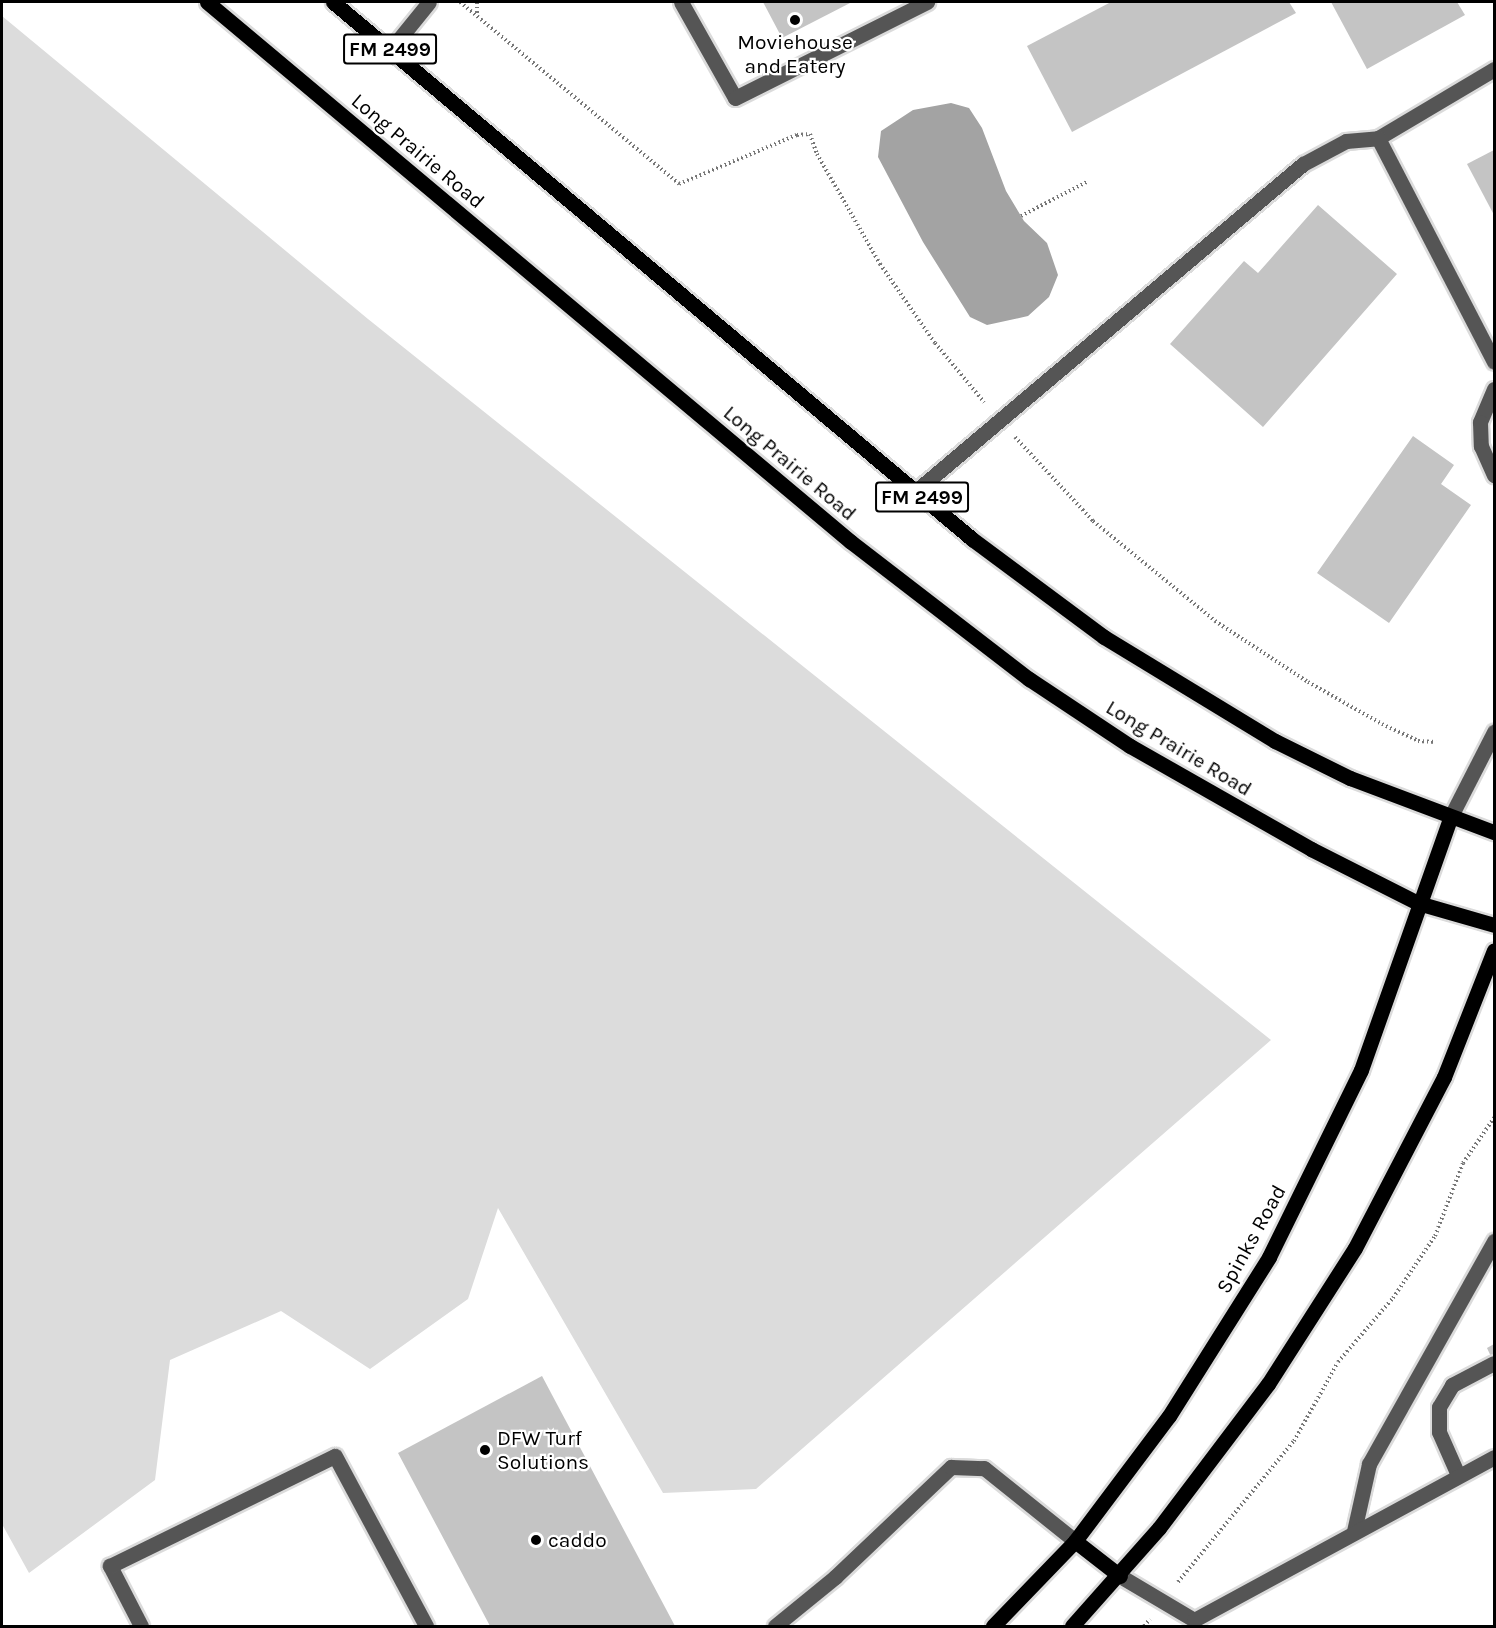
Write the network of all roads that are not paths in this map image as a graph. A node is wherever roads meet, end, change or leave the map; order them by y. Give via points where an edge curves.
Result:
1 (207, 2) edge
2 (333, 2) edge
3 (429, 2) edge
4 (681, 2) edge
5 (927, 2) edge
6 (391, 49) junction
7 (1494, 69) edge
8 (1378, 138) junction
9 (1494, 362) edge
10 (1494, 389) edge
11 (1494, 475) edge
12 (916, 491) junction
13 (1494, 732) edge
14 (1450, 818) junction
15 (1494, 832) edge
16 (1418, 903) junction
17 (1494, 925) edge
18 (1494, 950) edge
19 (1494, 1241) edge
20 (1494, 1363) edge
21 (1494, 1457) edge
22 (1458, 1475) junction
23 (1354, 1531) junction
24 (1075, 1541) junction
25 (1120, 1576) junction
26 (141, 1626) edge
27 (426, 1626) edge
28 (775, 1626) edge
29 (993, 1626) edge
30 (1072, 1626) edge

1 - 16 main road, Long Prairie Road via 851,542 1029,679 1140,752 1311,849
2 - 6 main road, FM 2499
3 - 6 street
4 - 5 street via 735,98
6 - 12 main road, FM 2499
7 - 8 street
8 - 9 street
8 - 12 street via 1346,141 1303,164
10 - 11 street via 1480,422 1481,446
12 - 14 main road, FM 2499 via 972,539 1094,630 1187,690 1350,778
13 - 14 street
14 - 15 main road, FM 2499
14 - 16 main road, Spinks Road
16 - 17 main road, Long Prairie Road
16 - 24 main road, Spinks Road via 1360,1070 1269,1257 1178,1403
18 - 25 main road via 1444,1077 1373,1219 1268,1384
19 - 23 street via 1369,1464
20 - 22 street via 1452,1385 1440,1407 1439,1432
21 - 22 street
22 - 23 street
23 - 25 street via 1194,1620
24 - 25 main road
24 - 28 street via 984,1468 951,1467 835,1577
24 - 29 main road, Spinks Road
25 - 30 main road
26 - 27 street via 110,1566 335,1456

